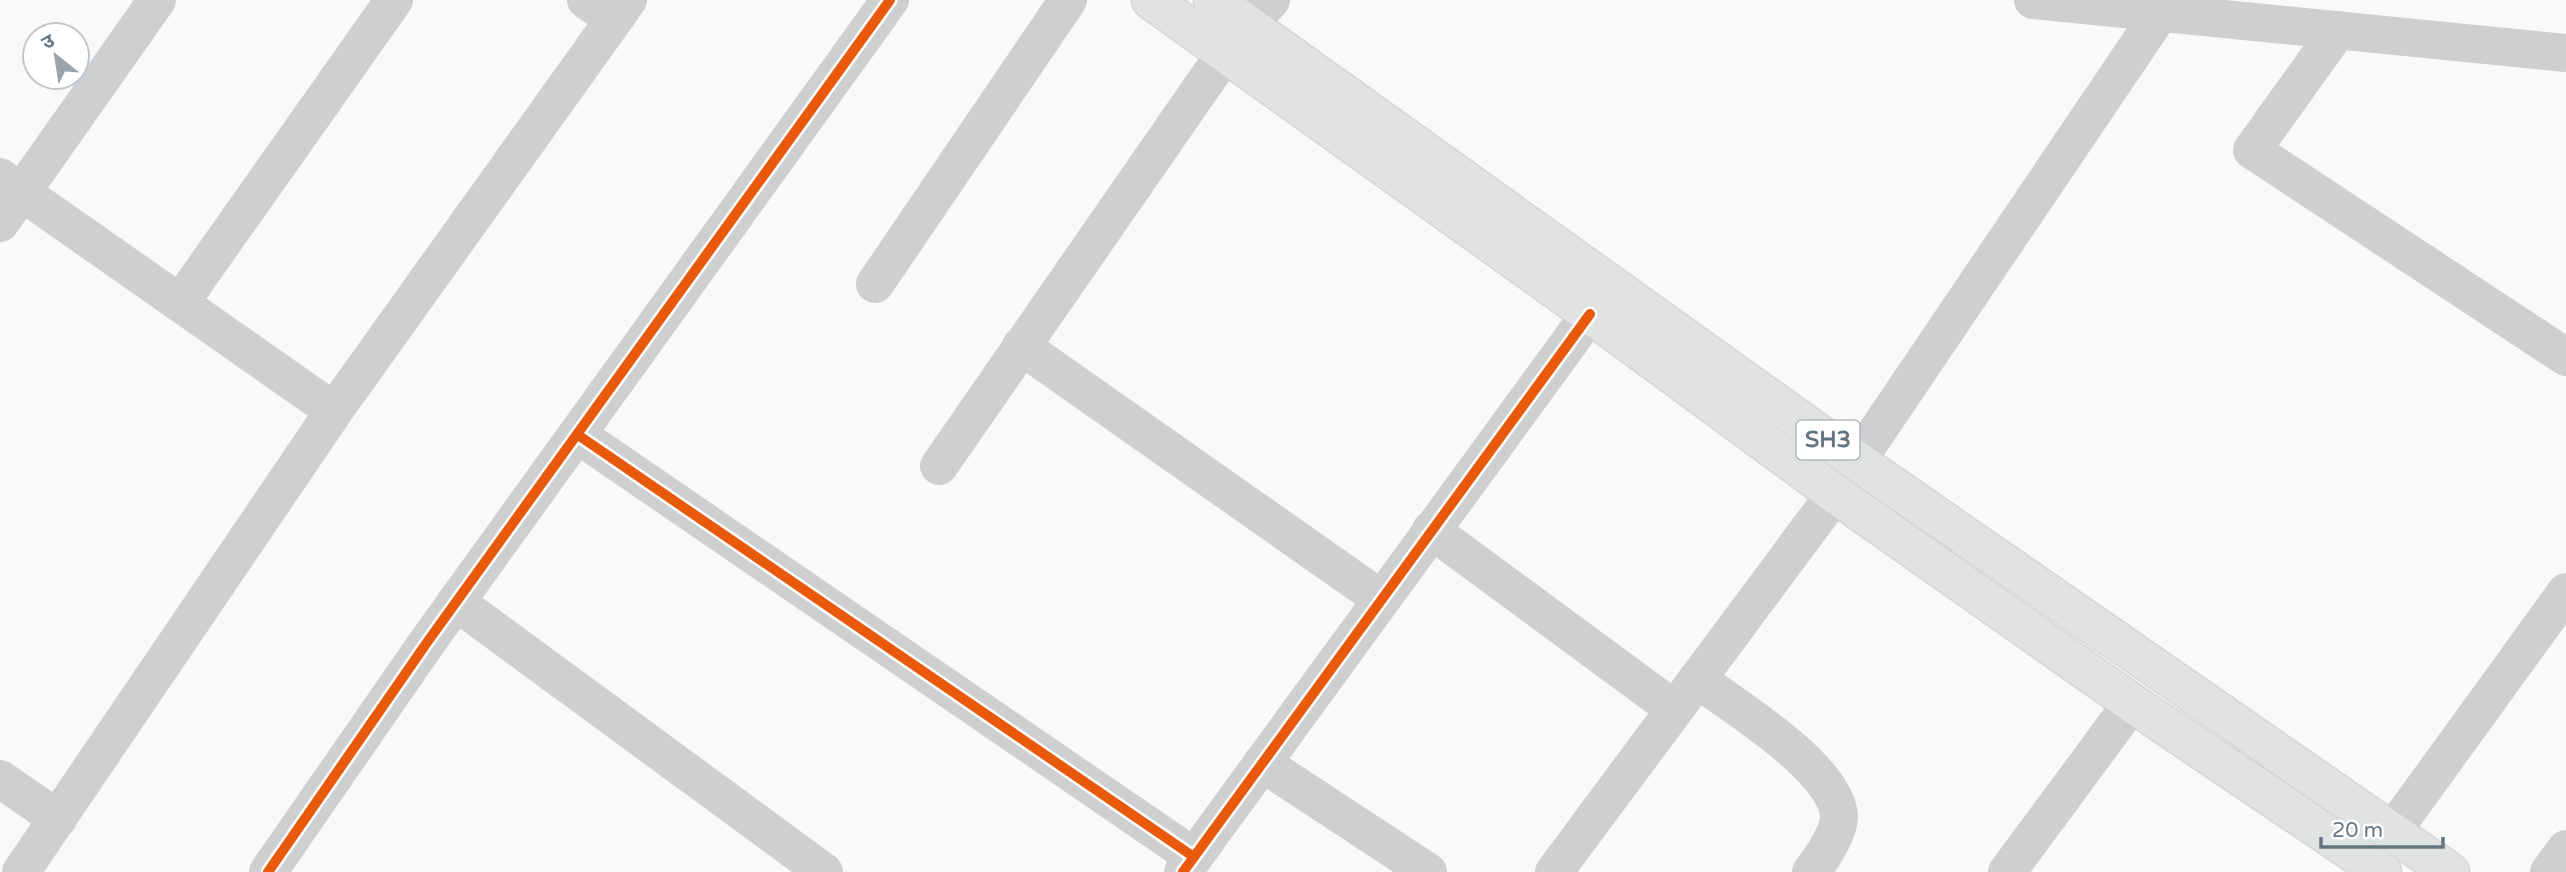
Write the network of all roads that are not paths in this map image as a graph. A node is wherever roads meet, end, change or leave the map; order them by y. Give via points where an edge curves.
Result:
1 (157, 0) edge
2 (394, 0) edge
3 (890, 0) edge
4 (1068, 0) edge
5 (1150, 0) edge
6 (1213, 0) edge
7 (2033, 0) edge
8 (609, 6) edge
9 (2160, 13) junction
10 (1248, 26) edge
11 (2337, 30) junction
12 (2566, 53) edge
13 (11, 185) edge
14 (0, 223) edge
15 (875, 284) dead end
16 (180, 303) junction
17 (1590, 314) junction
18 (1021, 346) junction
19 (2566, 357) edge
20 (334, 411) junction
21 (578, 435) junction
22 (1857, 461) junction
23 (939, 466) dead end
24 (1835, 494) junction
25 (1431, 530) junction
26 (2566, 592) edge
27 (1381, 599) junction
28 (456, 602) junction
29 (1697, 679) junction
30 (2132, 704) junction
31 (1674, 709) junction
32 (1262, 763) junction
33 (0, 779) edge
34 (58, 818) junction
35 (2392, 832) junction
36 (2566, 849) edge
37 (1189, 864) edge
38 (817, 870) edge
39 (21, 872) edge
40 (268, 872) edge
41 (1428, 872) edge
42 (1554, 872) edge
43 (1811, 872) edge
44 (2007, 872) edge
45 (2382, 872) edge
46 (2450, 872) edge
47 (2549, 872) edge

1 - 13 street
2 - 16 street
3 - 21 street
4 - 15 street
5 - 10 main road, SH3
6 - 10 main road, SH3
7 - 9 street
8 - 20 street
9 - 11 street
9 - 22 street
10 - 17 main road, SH3
10 - 18 street
10 - 22 main road, SH3
11 - 12 street
11 - 19 street via 2252,150
13 - 14 street
13 - 16 street
16 - 20 street
17 - 24 main road, SH3
17 - 25 street
18 - 23 street
18 - 27 street
20 - 34 street
21 - 28 street
21 - 37 street
22 - 35 main road, SH3
24 - 29 street
24 - 30 main road, SH3
25 - 27 street
25 - 31 street
26 - 35 street
27 - 32 street
28 - 38 street
28 - 40 street
29 - 31 street
29 - 43 street via 1784,743 1829,789 1839,816 1828,850
30 - 44 street
30 - 45 main road, SH3
31 - 42 street
32 - 37 street
32 - 41 street
33 - 34 street
34 - 39 street
35 - 46 main road, SH3
36 - 47 street

